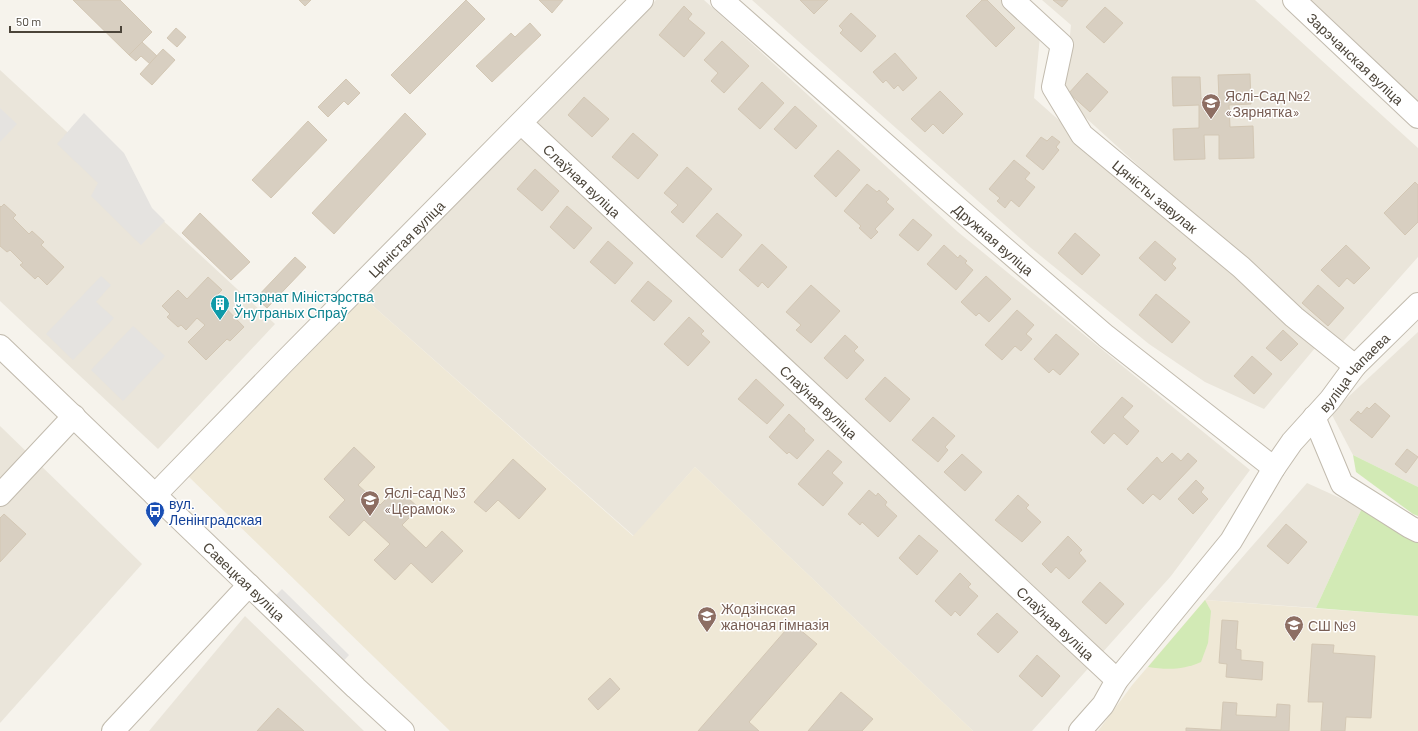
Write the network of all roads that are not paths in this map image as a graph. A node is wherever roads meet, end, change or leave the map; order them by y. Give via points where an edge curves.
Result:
1 (642, 0) edge
2 (722, 0) edge
3 (1013, 0) edge
4 (1294, 0) edge
5 (1418, 117) edge
6 (521, 123) junction
7 (1418, 304) edge
8 (0, 346) edge
9 (1355, 366) junction
10 (74, 416) junction
11 (1314, 417) junction
12 (1274, 468) junction
13 (0, 495) edge
14 (156, 495) junction
15 (1418, 531) edge
16 (249, 585) junction
17 (1117, 680) junction
18 (113, 731) edge
19 (403, 731) edge
20 (1080, 731) edge

1 - 6 street, Цяністая вуліца
2 - 12 street, Дружная вуліца via 1106,336
3 - 9 street, Цяністы завулак via 1062,45 1053,87 1082,135 1242,267 1294,316
4 - 5 street, Зарэчанская вуліца
6 - 14 street, Цяністая вуліца
6 - 17 street, Слаўная вуліца
7 - 9 street, вуліца Чапаева
8 - 10 street, Савецкая вуліца
9 - 11 street, вуліца Чапаева
10 - 13 street
10 - 14 street, Савецкая вуліца
11 - 12 street, вуліца Чапаева
11 - 15 street via 1342,484
12 - 17 street, вуліца Чапаева via 1231,541
14 - 16 street, Савецкая вуліца
16 - 18 street
16 - 19 street, Савецкая вуліца
17 - 20 street, вуліца Чапаева via 1103,705

